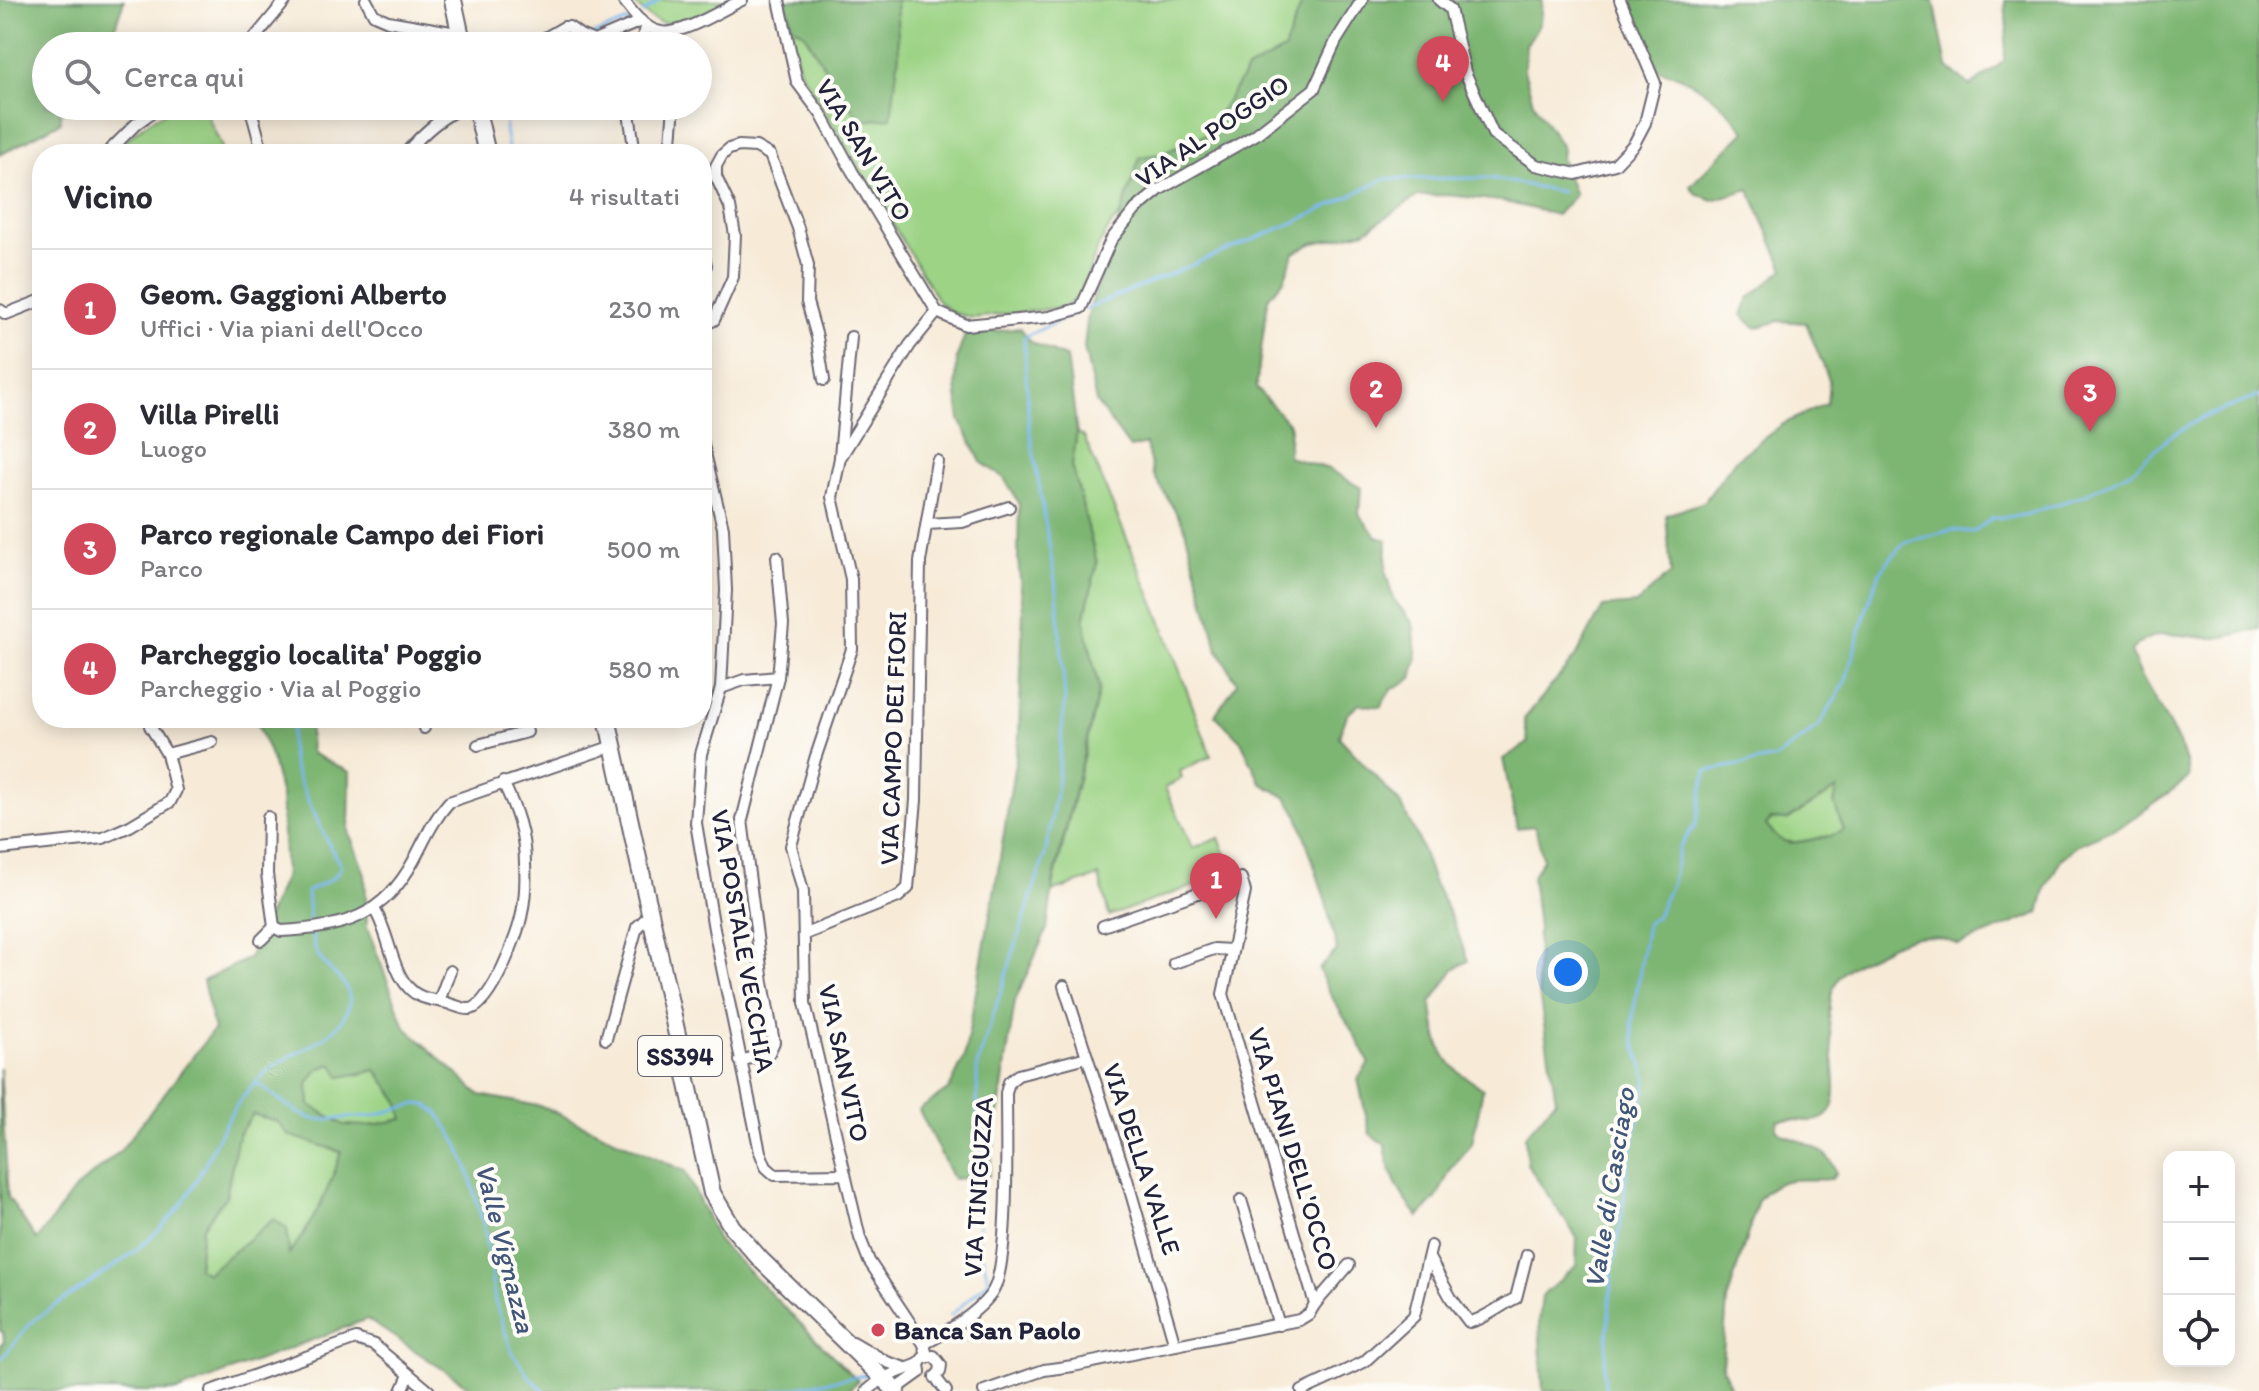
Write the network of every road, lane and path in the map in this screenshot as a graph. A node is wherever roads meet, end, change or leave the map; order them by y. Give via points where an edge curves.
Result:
1 (286, 0) edge
2 (366, 0) edge
3 (453, 0) edge
4 (623, 0) edge
5 (742, 0) edge
6 (779, 0) edge
7 (1362, 0) edge
8 (1439, 0) edge
9 (1620, 0) edge
10 (644, 23) junction
11 (260, 32) edge
12 (451, 32) edge
13 (460, 32) edge
14 (553, 32) edge
15 (576, 32) edge
16 (619, 32) edge
17 (642, 32) edge
18 (660, 32) edge
19 (675, 32) edge
20 (142, 120) edge
21 (254, 120) edge
22 (442, 120) edge
23 (479, 120) edge
24 (630, 120) edge
25 (673, 120) edge
26 (116, 144) edge
27 (260, 144) edge
28 (414, 144) edge
29 (485, 144) edge
30 (634, 144) edge
31 (671, 144) edge
32 (32, 306) edge
33 (0, 310) edge
34 (937, 312) junction
35 (712, 321) edge
36 (851, 337) dead end
37 (824, 380) dead end
38 (840, 458) junction
39 (937, 461) dead end
40 (712, 482) edge
41 (1009, 507) dead end
42 (927, 524) junction
43 (777, 557) dead end
44 (778, 677) junction
45 (721, 688) junction
46 (712, 718) edge
47 (151, 728) edge
48 (526, 728) edge
49 (609, 728) edge
50 (709, 728) edge
51 (212, 742) dead end
52 (478, 745) dead end
53 (613, 746) junction
54 (167, 754) junction
55 (503, 782) junction
56 (268, 817) dead end
57 (0, 849) edge
58 (374, 909) junction
59 (650, 915) junction
60 (1103, 926) dead end
61 (274, 927) junction
62 (805, 934) junction
63 (261, 940) dead end
64 (1231, 950) junction
65 (1174, 963) dead end
66 (450, 971) dead end
67 (1064, 986) dead end
68 (439, 1001) junction
69 (606, 1039) dead end
70 (1087, 1057) junction
71 (740, 1061) junction
72 (845, 1174) junction
73 (1241, 1200) dead end
74 (1527, 1255) dead end
75 (1349, 1265) dead end
76 (1315, 1304) junction
77 (828, 1325) junction
78 (1279, 1325) junction
79 (924, 1344) junction
80 (1175, 1345) junction
81 (922, 1364) junction
82 (905, 1368) junction
83 (409, 1375) junction
84 (935, 1377) junction
85 (891, 1386) edge
86 (211, 1391) edge
87 (402, 1391) edge
88 (429, 1391) edge
89 (867, 1391) edge
90 (946, 1391) edge
91 (984, 1391) edge
92 (1302, 1391) edge

1 - 11 street
2 - 12 street via 374,15 388,21
3 - 13 main road
4 - 10 street
5 - 19 street
6 - 34 street, VIA SAN VITO via 797,82
7 - 34 street, VIA AL POGGIO via 1314,89 1255,135 1136,209 1111,240 1081,308 1049,317 966,325
8 - 9 street via 1450,9 1465,72 1493,134 1536,165 1576,174 1621,159 1649,110 1655,83
10 - 16 street
10 - 17 street
10 - 18 street
14 - 15 street via 569,27
20 - 26 street
21 - 27 street
22 - 28 street
23 - 29 main road
24 - 30 street
25 - 31 street
32 - 33 street via 6,314
34 - 38 street via 910,345
35 - 37 street via 733,277 735,235 716,166 729,149 756,147 770,155 798,228
36 - 38 street
38 - 62 street, VIA SAN VITO via 832,497 851,579 852,649 791,846 803,891
39 - 42 street, VIA CAMPO DEI FIORI
40 - 45 street, VIA POSTALE VECCHIA via 723,528 726,590
41 - 42 street via 962,522
42 - 62 street, VIA CAMPO DEI FIORI via 920,562 916,800 908,888 898,897
43 - 44 street via 783,624
44 - 45 street
44 - 71 street via 742,820 774,1046 766,1054
45 - 46 street, VIA POSTALE VECCHIA
47 - 54 street
48 - 52 street via 527,732
49 - 53 main road, SS394
50 - 71 street, VIA POSTALE VECCHIA via 701,754 696,823
51 - 54 street
53 - 55 street
53 - 59 main road, SS394
54 - 57 street via 174,797 130,826 103,838
55 - 58 street via 449,802 433,820 412,864
55 - 68 street via 520,818 525,863 522,915 505,964 479,1004 466,1009
56 - 61 street via 267,874
58 - 61 street via 338,925 281,931
58 - 68 street via 408,987 427,1000
59 - 69 street via 637,927
59 - 77 main road, SS394 via 712,1193 732,1227
60 - 64 street, VIA PIANI DELL'OCCO via 1241,878 1245,892
61 - 63 street
62 - 72 street, VIA SAN VITO via 805,1003
64 - 65 street via 1214,949
64 - 76 street, VIA PIANI DELL'OCCO via 1223,994
66 - 68 street
67 - 70 street, VIA DELLA VALLE
70 - 79 street, VIA TINIGUZZA via 1009,1082 995,1287 981,1305
70 - 80 street, VIA DELLA VALLE
71 - 72 street, VIA POSTALE VECCHIA via 762,1161 770,1172
72 - 79 street via 869,1261
73 - 78 street
74 - 92 street via 1516,1298 1469,1322 1451,1298 1430,1252 1414,1316 1364,1362
75 - 76 street
76 - 78 street, VIA PIANI DELL'OCCO via 1305,1317
77 - 82 street
77 - 85 main road, SS394
78 - 80 street, VIA PIANI DELL'OCCO
79 - 81 street
80 - 91 street, VIA PIANI DELL'OCCO via 1051,1369
81 - 82 street
81 - 84 street via 924,1377
81 - 84 street via 934,1356 940,1361
81 - 85 street
82 - 85 street
83 - 86 street via 374,1345 356,1339
83 - 87 street
83 - 88 street
84 - 90 street
85 - 89 street

